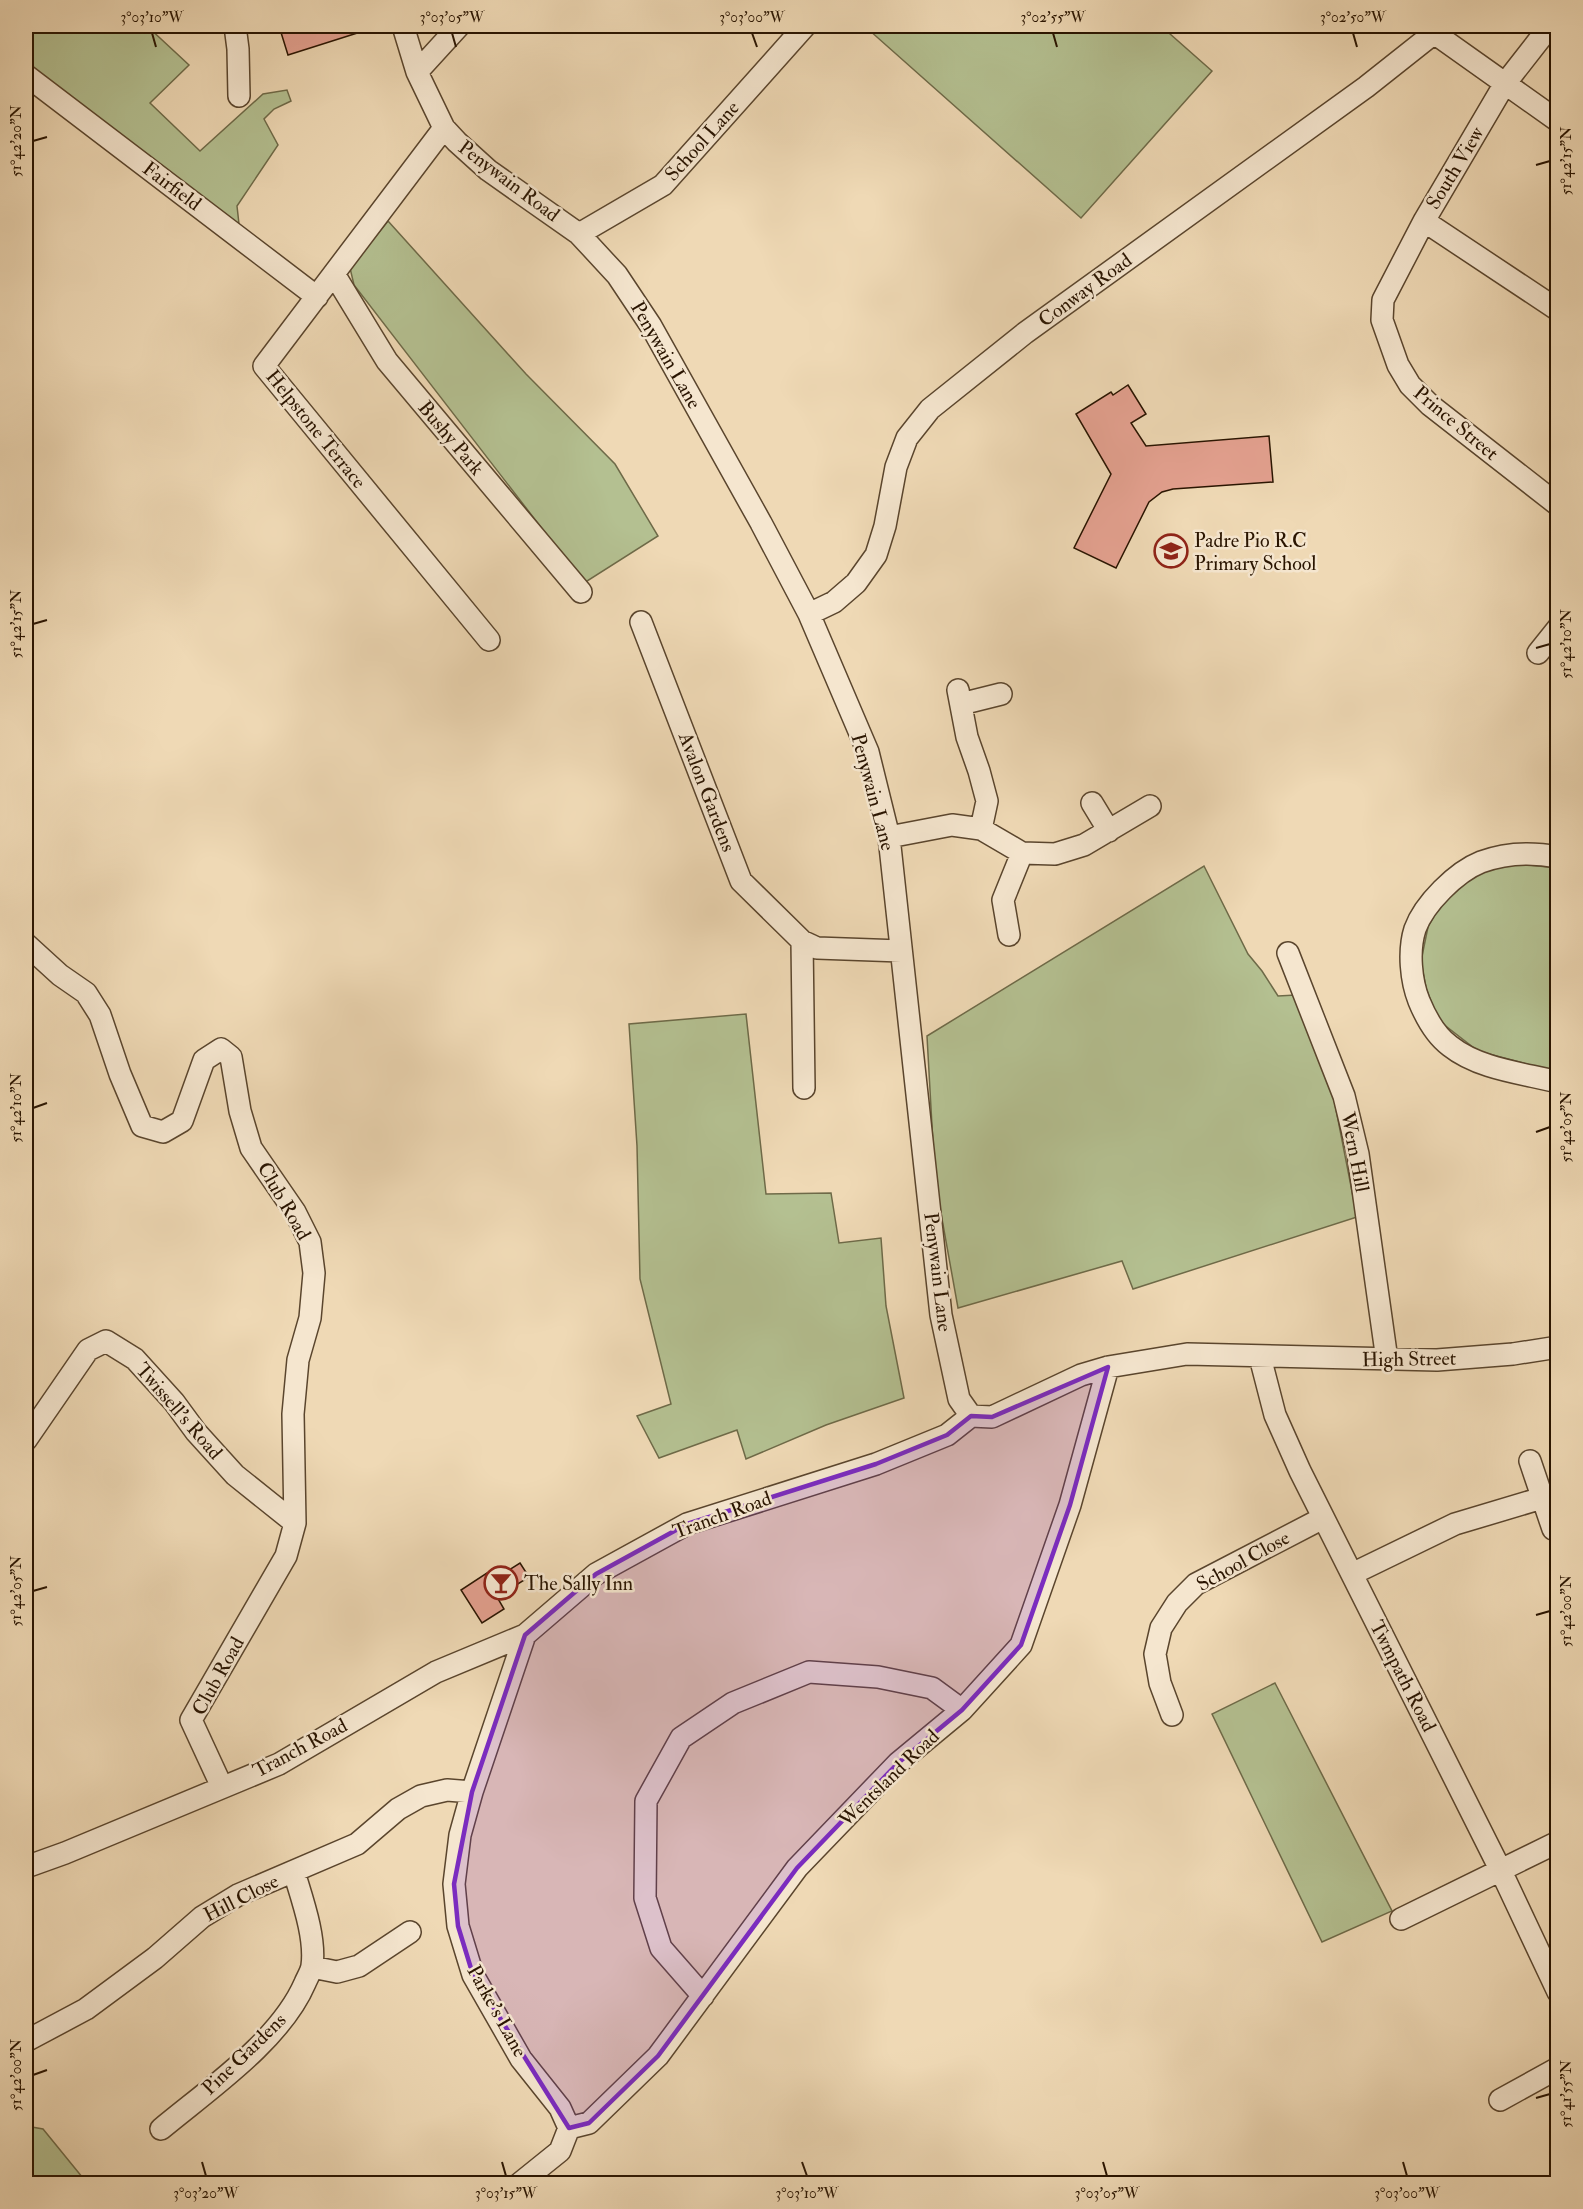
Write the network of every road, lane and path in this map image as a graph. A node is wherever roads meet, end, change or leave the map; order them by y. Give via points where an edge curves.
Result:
1 (235, 26) edge
2 (403, 26) edge
3 (459, 26) edge
4 (805, 26) edge
5 (1550, 26) edge
6 (1439, 29) edge
7 (417, 72) junction
8 (27, 76) dead end
9 (1504, 85) junction
10 (239, 96) dead end
11 (1557, 122) edge
12 (444, 128) junction
13 (1424, 221) junction
14 (579, 234) junction
15 (334, 274) junction
16 (317, 297) junction
17 (1557, 310) edge
18 (1382, 320) joint
19 (1557, 505) edge
20 (580, 592) dead end
21 (809, 614) junction
22 (641, 622) dead end
23 (1557, 628) edge
24 (489, 640) dead end
25 (1538, 653) dead end
26 (1001, 694) dead end
27 (1092, 802) dead end
28 (1150, 806) dead end
29 (981, 829) junction
30 (1108, 831) junction
31 (889, 837) junction
32 (1022, 853) junction
33 (1557, 857) edge
34 (1009, 935) dead end
35 (802, 941) junction
36 (26, 944) edge
37 (901, 951) junction
38 (1288, 953) dead end
39 (1557, 1082) edge
40 (804, 1088) dead end
41 (1557, 1347) edge
42 (1260, 1357) junction
43 (1387, 1360) junction
44 (1108, 1367) junction
45 (971, 1416) junction
46 (26, 1440) edge
47 (1530, 1461) dead end
48 (1542, 1498) junction
49 (1323, 1518) junction
50 (295, 1523) junction
51 (1553, 1529) dead end
52 (1352, 1574) junction
53 (525, 1635) junction
54 (962, 1710) junction
55 (1172, 1716) dead end
56 (222, 1787) junction
57 (472, 1792) junction
58 (1557, 1842) edge
59 (26, 1867) edge
60 (1501, 1871) junction
61 (294, 1872) junction
62 (1401, 1919) dead end
63 (410, 1932) dead end
64 (312, 1967) junction
65 (1557, 1992) edge
66 (703, 1996) junction
67 (26, 2041) edge
68 (1557, 2068) edge
69 (1500, 2100) dead end
70 (570, 2128) junction
71 (161, 2129) dead end
72 (519, 2184) edge

1 - 10 street
2 - 7 street, Penywain Road
3 - 7 street
4 - 14 street, School Lane via 663,185
5 - 9 street, South View
6 - 9 street
6 - 21 street, Conway Road via 1366,87 1025,333 930,409 907,438 896,467 876,555 856,582 834,602
7 - 12 street, Penywain Road
8 - 16 street, Fairfield
9 - 11 street
9 - 13 street, South View
12 - 14 street, Penywain Road via 488,170
12 - 15 street, Helpstone Terrace
13 - 17 street
13 - 18 street, South View via 1383,300
14 - 21 street, Penywain Lane via 617,274 651,326
15 - 16 street, Helpstone Terrace
15 - 20 street, Bushy Park via 387,361
16 - 24 street, Helpstone Terrace via 264,366
18 - 19 street, Prince Street via 1398,365 1410,385
21 - 31 street, Penywain Lane via 868,752
22 - 35 street, Avalon Gardens via 741,882
23 - 25 street
26 - 29 street via 960,697 967,737 987,801
27 - 30 street
28 - 30 street
29 - 31 street via 952,825
29 - 32 street
30 - 32 street via 1084,846 1054,854
31 - 37 street, Penywain Lane
32 - 34 street via 1003,900
33 - 39 street via 1539,853 1511,855 1480,862 1455,878 1430,903 1415,930 1411,958 1414,988 1426,1020 1448,1046 1474,1061
35 - 37 street, Avalon Gardens via 817,948
35 - 40 street
36 - 50 street, Club Road via 86,993 100,1015 142,1126 163,1132 182,1121 204,1060 221,1049 231,1057 251,1148 295,1212 310,1242 314,1273 310,1318 298,1360 293,1414
37 - 45 street, Penywain Lane via 941,1315 958,1399
38 - 43 street, Wern Hill via 1344,1096 1358,1154
41 - 43 street, High Street via 1437,1360
42 - 43 street, High Street
42 - 44 street via 1186,1354
42 - 49 street, Twmpath Road via 1275,1415
44 - 45 street via 1081,1375 992,1417
44 - 54 street, Wentsland Road via 1070,1505 1021,1645
45 - 53 street, Tranch Road via 946,1435 876,1464 687,1524 596,1574
46 - 50 street, Twissell's Road via 88,1350 106,1341 135,1359 235,1475
47 - 48 street
48 - 51 street
48 - 52 street via 1455,1524
49 - 52 street, Twmpath Road
49 - 55 street, School Close via 1196,1584 1177,1603 1161,1628 1155,1654
50 - 56 street, Club Road via 286,1556 191,1720
52 - 60 street, Twmpath Road
53 - 56 street, Tranch Road via 436,1672 279,1764
53 - 57 street, Parke's Lane
54 - 66 street, Wentsland Road via 898,1763 797,1868
54 - 66 street via 932,1688 878,1677 809,1672 733,1703 681,1738 646,1801 645,1898 661,1948
56 - 59 street, Tranch Road
57 - 61 street, Hill Close via 447,1790 421,1796 398,1809 357,1844
57 - 70 street, Parke's Lane via 460,1835 454,1884 458,1926 472,1975 521,2059 561,2108
58 - 60 street
60 - 62 street
60 - 65 street, Twmpath Road
61 - 64 street, Pine Gardens via 310,1936
61 - 67 street, Hill Close via 238,1895 202,1917 119,1986
63 - 64 street via 359,1966 337,1972
64 - 71 street, Pine Gardens via 297,2002 274,2031
66 - 70 street, Wentsland Road via 658,2056 589,2123
68 - 69 street
70 - 72 street via 561,2151

